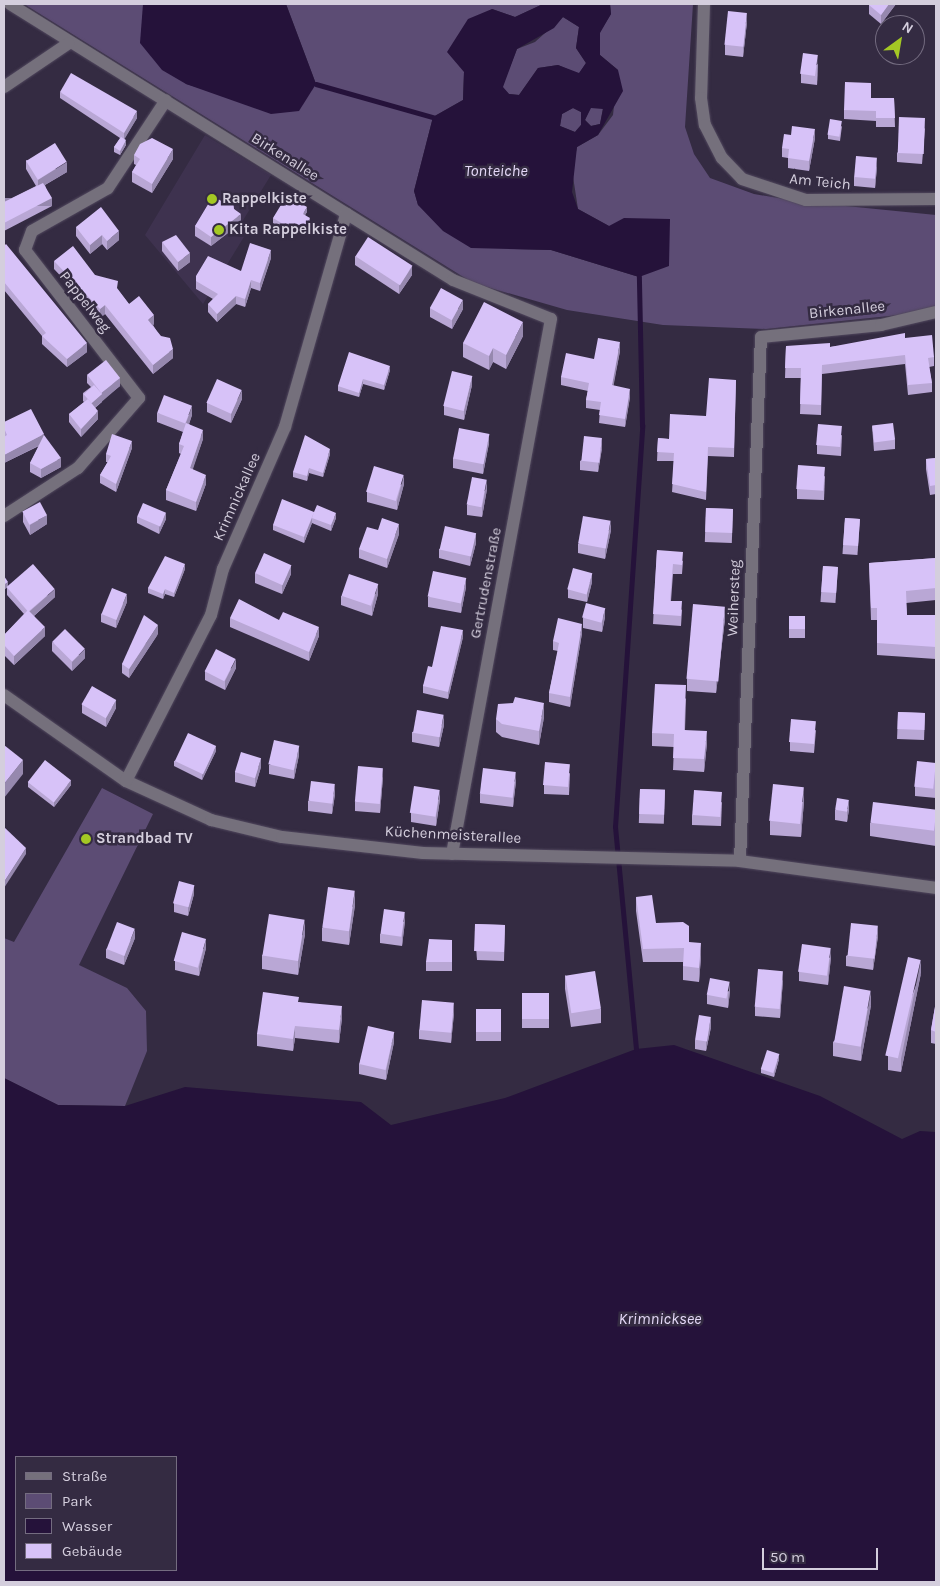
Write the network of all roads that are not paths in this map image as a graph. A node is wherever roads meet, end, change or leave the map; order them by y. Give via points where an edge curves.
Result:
1 (10, 4) edge
2 (704, 4) edge
3 (69, 42) junction
4 (4, 87) edge
5 (166, 100) junction
6 (936, 199) edge
7 (346, 214) junction
8 (936, 312) edge
9 (551, 319) joint
10 (761, 337) joint
11 (4, 516) edge
12 (4, 695) edge
13 (126, 781) junction
14 (452, 854) junction
15 (740, 861) junction
16 (936, 888) edge

1 - 3 street, Birkenallee
2 - 6 street, Am Teich via 701,98 705,125 722,158 742,179 806,200
3 - 4 street
3 - 5 street, Birkenallee
5 - 7 street, Birkenallee
5 - 11 street, Pappelweg via 108,188 32,231 25,250 139,398 78,468
7 - 9 street, Birkenallee via 453,280
7 - 13 street, Krimnickallee via 285,427 223,569 212,615
8 - 10 street, Birkenallee via 881,325
9 - 14 street, Gertrudenstraße
10 - 15 street, Weihersteg
12 - 13 street, Küchenmeisterallee
13 - 14 street, Küchenmeisterallee via 211,820 282,837
14 - 15 street, Küchenmeisterallee via 640,856
15 - 16 street, Küchenmeisterallee

